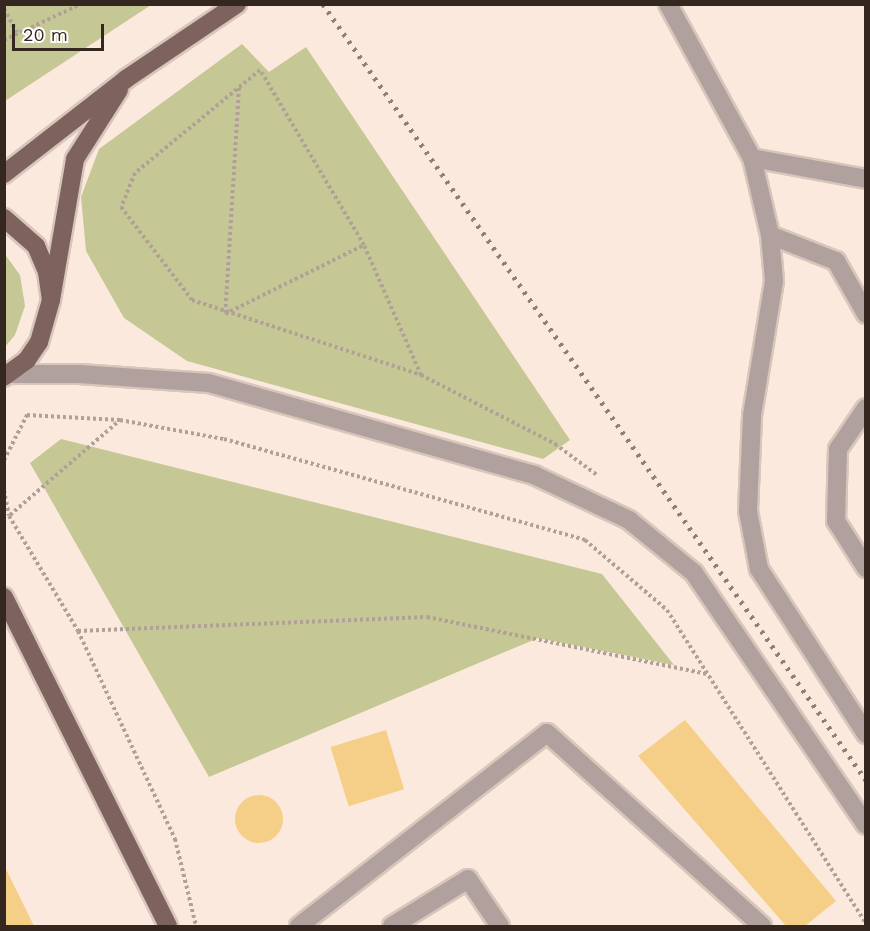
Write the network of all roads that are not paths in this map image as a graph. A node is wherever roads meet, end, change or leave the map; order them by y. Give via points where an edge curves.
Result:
1 (237, 4) edge
2 (668, 4) edge
3 (126, 79) junction
4 (752, 158) junction
5 (4, 174) edge
6 (866, 179) edge
7 (4, 218) edge
8 (770, 235) junction
9 (51, 300) junction
10 (866, 314) edge
11 (7, 379) edge
12 (866, 408) edge
13 (866, 568) edge
14 (4, 597) edge
15 (9, 620) edge
16 (866, 734) edge
17 (866, 825) edge
18 (168, 927) edge
19 (299, 927) edge
20 (392, 927) edge
21 (500, 927) edge
22 (762, 927) edge

1 - 3 main road
2 - 4 street
3 - 5 main road
3 - 9 main road via 75,159
4 - 6 street
4 - 8 street
7 - 9 main road via 36,246 47,272
8 - 10 street via 836,261
8 - 16 street via 774,281 752,416 748,511 759,569
9 - 11 main road via 39,342
11 - 17 street via 79,374 208,383 534,475 629,520 694,573
12 - 13 street via 838,449 836,521
14 - 15 main road
15 - 18 main road
19 - 22 street via 547,733
20 - 21 street via 468,879

